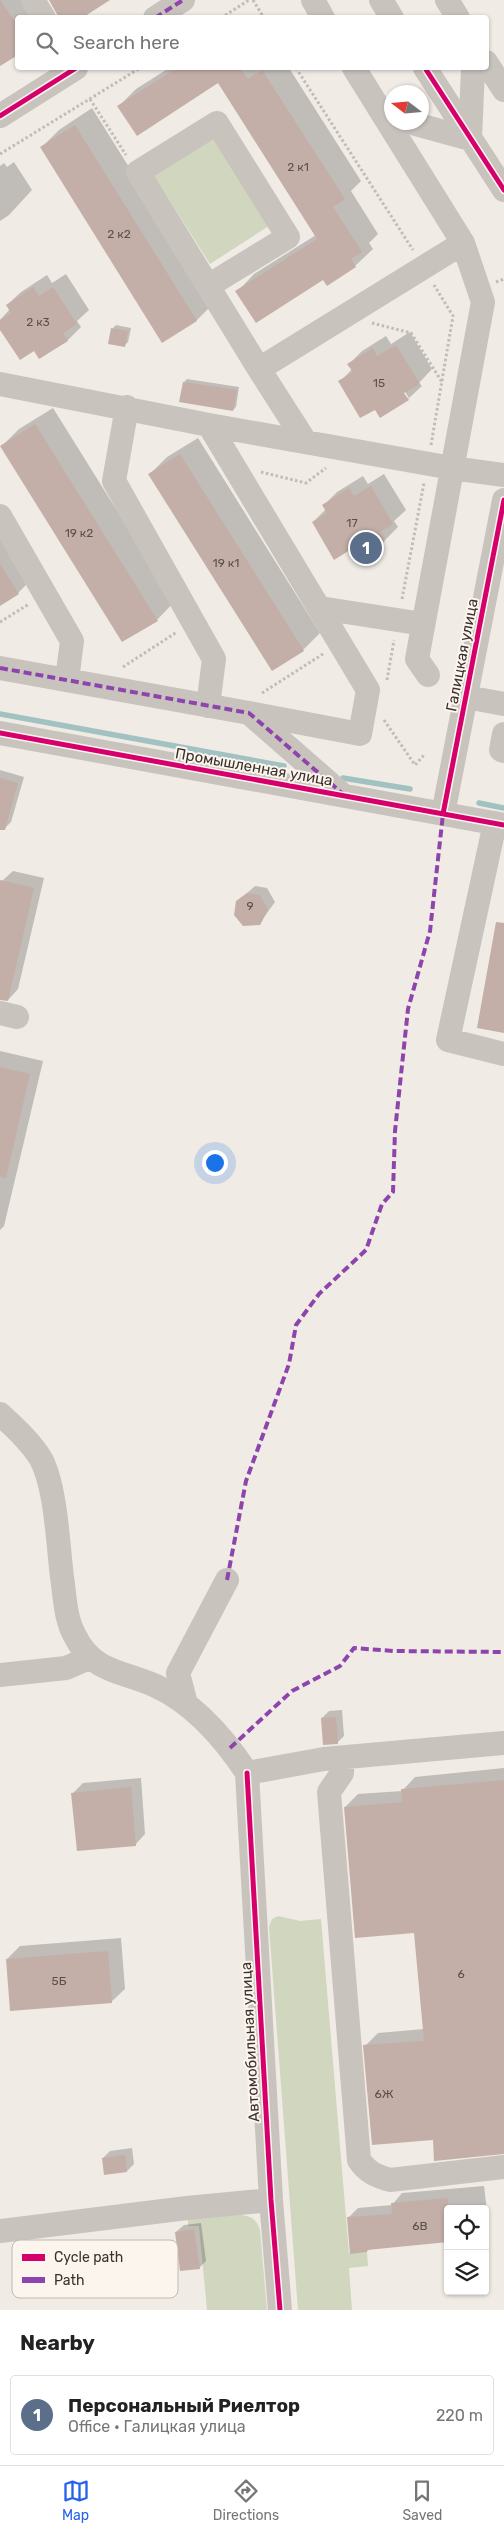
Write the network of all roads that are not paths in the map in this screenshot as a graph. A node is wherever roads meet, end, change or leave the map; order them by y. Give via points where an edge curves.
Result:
1 (33, 0) edge
2 (183, 0) edge
3 (313, 0) edge
4 (381, 0) edge
5 (447, 0) edge
6 (42, 15) edge
7 (160, 15) edge
8 (321, 15) edge
9 (390, 15) edge
10 (456, 15) edge
11 (489, 67) edge
12 (73, 70) edge
13 (355, 70) edge
14 (426, 70) edge
15 (473, 70) edge
16 (504, 90) edge
17 (384, 113) edge
18 (0, 115) edge
19 (429, 128) edge
20 (395, 130) edge
21 (470, 139) junction
22 (504, 190) edge
23 (462, 243) junction
24 (208, 286) junction
25 (259, 369) junction
26 (0, 384) edge
27 (128, 408) junction
28 (209, 425) junction
29 (305, 440) junction
30 (452, 468) junction
31 (504, 475) edge
32 (504, 500) edge
33 (0, 516) edge
34 (320, 608) junction
35 (423, 624) junction
36 (0, 668) edge
37 (428, 675) dead end
38 (67, 680) junction
39 (466, 697) junction
40 (504, 704) edge
41 (208, 706) junction
42 (249, 713) junction
43 (0, 733) edge
44 (504, 734) edge
45 (504, 751) edge
46 (345, 796) junction
47 (443, 814) junction
48 (500, 824) edge
49 (504, 1054) edge
50 (0, 1414) edge
51 (227, 1580) dead end
52 (89, 1658) junction
53 (0, 1675) edge
54 (186, 1704) junction
55 (504, 1743) edge
56 (342, 1758) junction
57 (248, 1773) junction
58 (504, 2167) edge
59 (271, 2200) junction
60 (0, 2231) edge
61 (280, 2310) edge

1 - 6 street
2 - 7 street
3 - 8 street
4 - 9 street
5 - 10 street
11 - 16 street
12 - 18 street
13 - 17 street
14 - 21 street
15 - 21 street
19 - 21 street
20 - 23 street
21 - 22 street
23 - 25 street
23 - 30 street via 483,302
24 - 24 street via 288,237 217,123 138,172
24 - 25 street
25 - 29 street
26 - 27 street
27 - 28 street
27 - 41 street via 114,481 214,658
28 - 29 street
28 - 34 street
29 - 30 street
30 - 31 street
30 - 35 street
32 - 39 street, Галицкая улица
33 - 38 street via 72,641
34 - 35 street
34 - 42 street via 368,690 360,734
35 - 37 street via 417,659
36 - 38 street
38 - 41 street
39 - 40 street
39 - 47 street, Галицкая улица
41 - 42 street
42 - 46 street
43 - 46 street, Промышленная улица
44 - 45 street via 501,750
46 - 47 street, Промышленная улица
47 - 48 street, Промышленная улица
48 - 49 street via 448,1040
50 - 52 street via 41,1459 52,1494 67,1614 74,1636
51 - 54 street via 178,1673
52 - 53 street via 66,1668
52 - 54 street via 113,1672 156,1686
54 - 57 street via 215,1729
55 - 56 street
56 - 57 street
56 - 58 street via 342,1773 329,1792 360,2160 366,2170 390,2180
57 - 59 street, Автомобильная улица
59 - 60 street
59 - 61 street, Автомобильная улица

